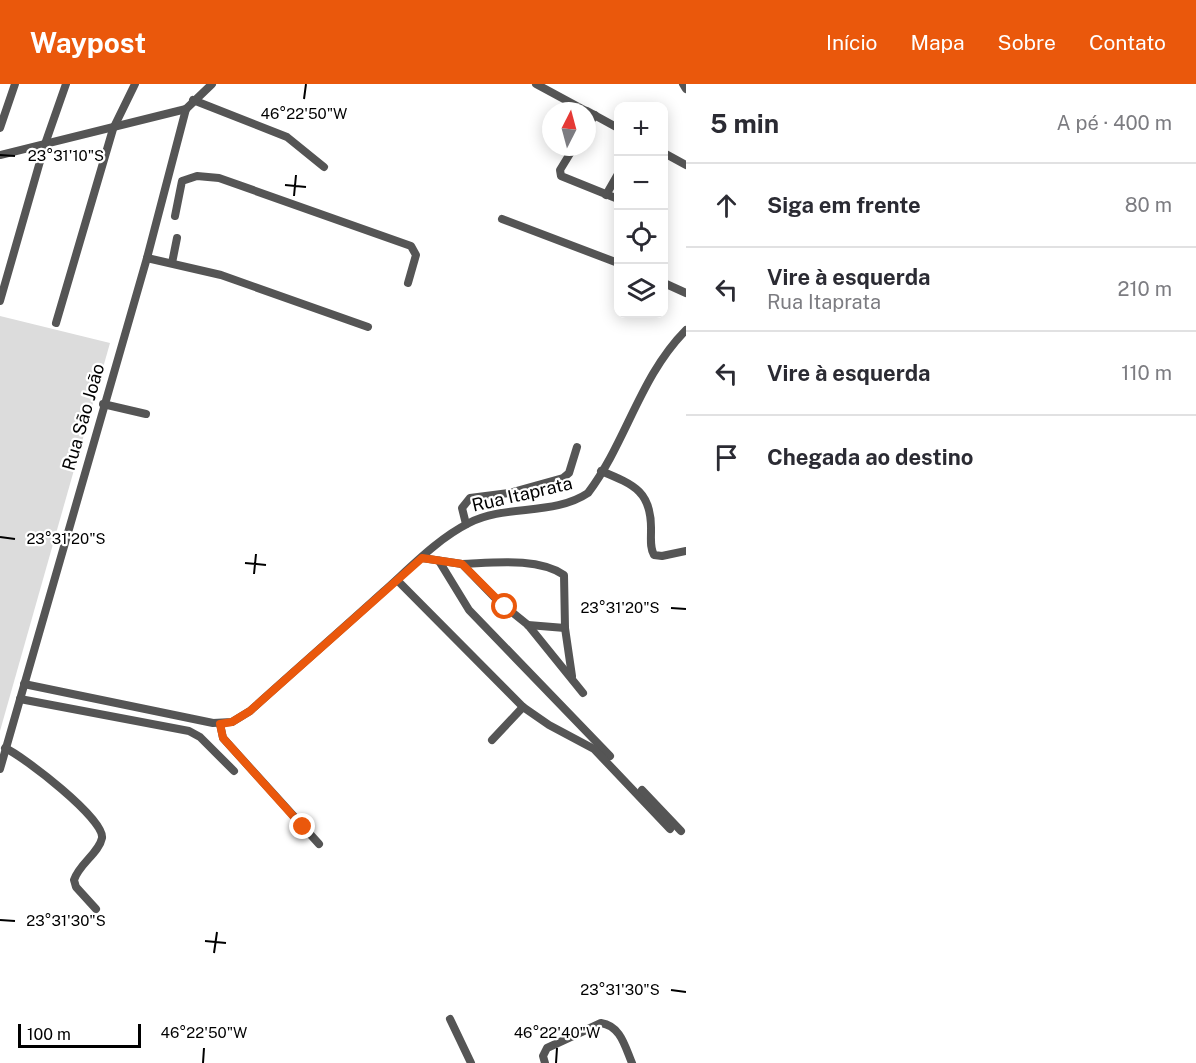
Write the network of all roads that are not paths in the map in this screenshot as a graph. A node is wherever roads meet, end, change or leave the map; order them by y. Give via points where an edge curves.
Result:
1 (15, 84) edge
2 (66, 84) edge
3 (135, 84) edge
4 (212, 84) edge
5 (536, 84) edge
6 (683, 84) edge
7 (686, 89) edge
8 (193, 100) junction
9 (569, 102) edge
10 (186, 109) junction
11 (596, 117) edge
12 (614, 126) edge
13 (0, 128) edge
14 (113, 129) junction
15 (45, 144) junction
16 (0, 155) edge
17 (569, 156) edge
18 (668, 156) edge
19 (686, 165) edge
20 (324, 167) dead end
21 (168, 178) junction
22 (182, 181) junction
23 (614, 181) edge
24 (606, 195) junction
25 (614, 198) edge
26 (175, 216) dead end
27 (502, 219) dead end
28 (177, 238) dead end
29 (147, 258) junction
30 (614, 261) edge
31 (172, 263) junction
32 (408, 283) dead end
33 (668, 285) edge
34 (686, 293) edge
35 (0, 300) edge
36 (56, 322) dead end
37 (368, 327) dead end
38 (686, 330) edge
39 (103, 404) junction
40 (146, 414) dead end
41 (577, 447) dead end
42 (601, 471) junction
43 (466, 524) junction
44 (686, 551) edge
45 (422, 558) junction
46 (439, 561) junction
47 (462, 564) junction
48 (397, 580) junction
49 (528, 625) junction
50 (565, 628) junction
51 (572, 676) junction
52 (24, 684) junction
53 (584, 693) dead end
54 (20, 699) junction
55 (523, 707) junction
56 (220, 724) junction
57 (492, 740) dead end
58 (5, 748) junction
59 (0, 769) edge
60 (234, 771) dead end
61 (670, 829) dead end
62 (681, 831) dead end
63 (319, 844) dead end
64 (96, 909) dead end
65 (450, 1019) dead end
66 (471, 1063) edge
67 (545, 1063) edge
68 (632, 1063) edge

1 - 13 street
2 - 15 street
3 - 14 street
4 - 8 street, Rua São João
5 - 9 street
6 - 7 street
8 - 10 street, Rua São João
8 - 20 street via 286,137
10 - 14 street
10 - 21 street, Rua São João
11 - 12 street
14 - 15 street
14 - 36 street
15 - 16 street
15 - 35 street
17 - 24 street via 560,170 561,176
18 - 19 street
21 - 22 street
21 - 29 street, Rua São João
22 - 26 street
22 - 32 street via 197,176 219,178 411,246 416,255
23 - 24 street
24 - 25 street
27 - 30 street
28 - 31 street
29 - 31 street
29 - 39 street, Rua São João
31 - 37 street via 221,275
33 - 34 street
38 - 42 street, Rua Itaprata via 649,380
39 - 40 street
39 - 52 street, Rua São João
41 - 43 street via 563,478 465,501 462,516
42 - 43 street, Rua Itaprata via 588,493 580,498 480,517
42 - 44 street via 645,496 651,515 654,555
43 - 45 street, Rua Itaprata
45 - 46 street
45 - 48 street, Rua Itaprata
46 - 47 street
46 - 62 street via 470,610
47 - 49 street via 490,594
47 - 50 street via 505,563 542,567 564,575
48 - 55 street
48 - 56 street, Rua Itaprata via 250,711
49 - 50 street
49 - 51 street
50 - 51 street
51 - 53 street
52 - 54 street, Rua São João
52 - 56 street
54 - 58 street, Rua São João
54 - 60 street via 189,731
55 - 57 street
55 - 61 street via 549,726 594,748
56 - 63 street via 223,738
58 - 59 street, Rua São João
58 - 64 street via 53,780 100,829 101,840 74,880
65 - 66 street
67 - 68 street via 547,1048 601,1023 618,1030

